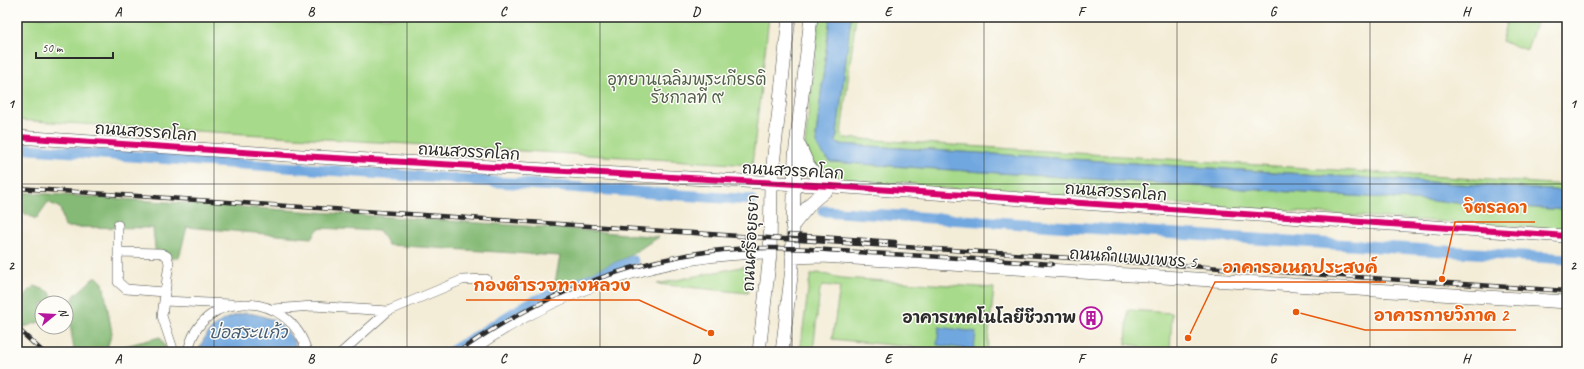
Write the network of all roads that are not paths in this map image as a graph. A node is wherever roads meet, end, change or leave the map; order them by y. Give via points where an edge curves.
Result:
1 (789, 17) edge
2 (811, 17) edge
3 (17, 137) edge
4 (797, 139) junction
5 (771, 184) junction
6 (793, 184) junction
7 (831, 186) junction
8 (118, 225) dead end
9 (792, 226) junction
10 (1567, 236) edge
11 (118, 252) junction
12 (770, 254) junction
13 (792, 257) junction
14 (486, 279) dead end
15 (164, 296) junction
16 (1567, 302) edge
17 (238, 304) junction
18 (273, 310) junction
19 (388, 311) junction
20 (174, 352) edge
21 (188, 352) edge
22 (307, 352) edge
23 (342, 352) edge
24 (470, 352) edge
25 (759, 352) edge
26 (782, 352) edge

1 - 5 street, ถนนศรีอยุธยา
2 - 4 street
3 - 5 street, ถนนสวรรคโลก
4 - 6 street
4 - 7 street via 808,165
5 - 6 street, ถนนสวรรคโลก
5 - 12 street, ถนนศรีอยุธยา
6 - 7 street, ถนนสวรรคโลก
6 - 9 street
7 - 9 street via 812,202
7 - 10 street, ถนนสวรรคโลก
8 - 11 street
9 - 13 street
11 - 15 street via 117,276 122,286
11 - 15 street via 161,253 168,256
12 - 24 street via 738,254 700,259 630,275 537,310
12 - 25 street, ถนนศรีอยุธยา
13 - 16 street, ถนนกำแพงเพชร 5 via 822,256
13 - 26 street
14 - 19 street via 462,280
15 - 17 street
15 - 20 street via 162,316
17 - 18 street via 256,304
17 - 21 street via 222,309 207,319 195,332
18 - 19 street via 312,306
18 - 22 street via 294,326
19 - 23 street

